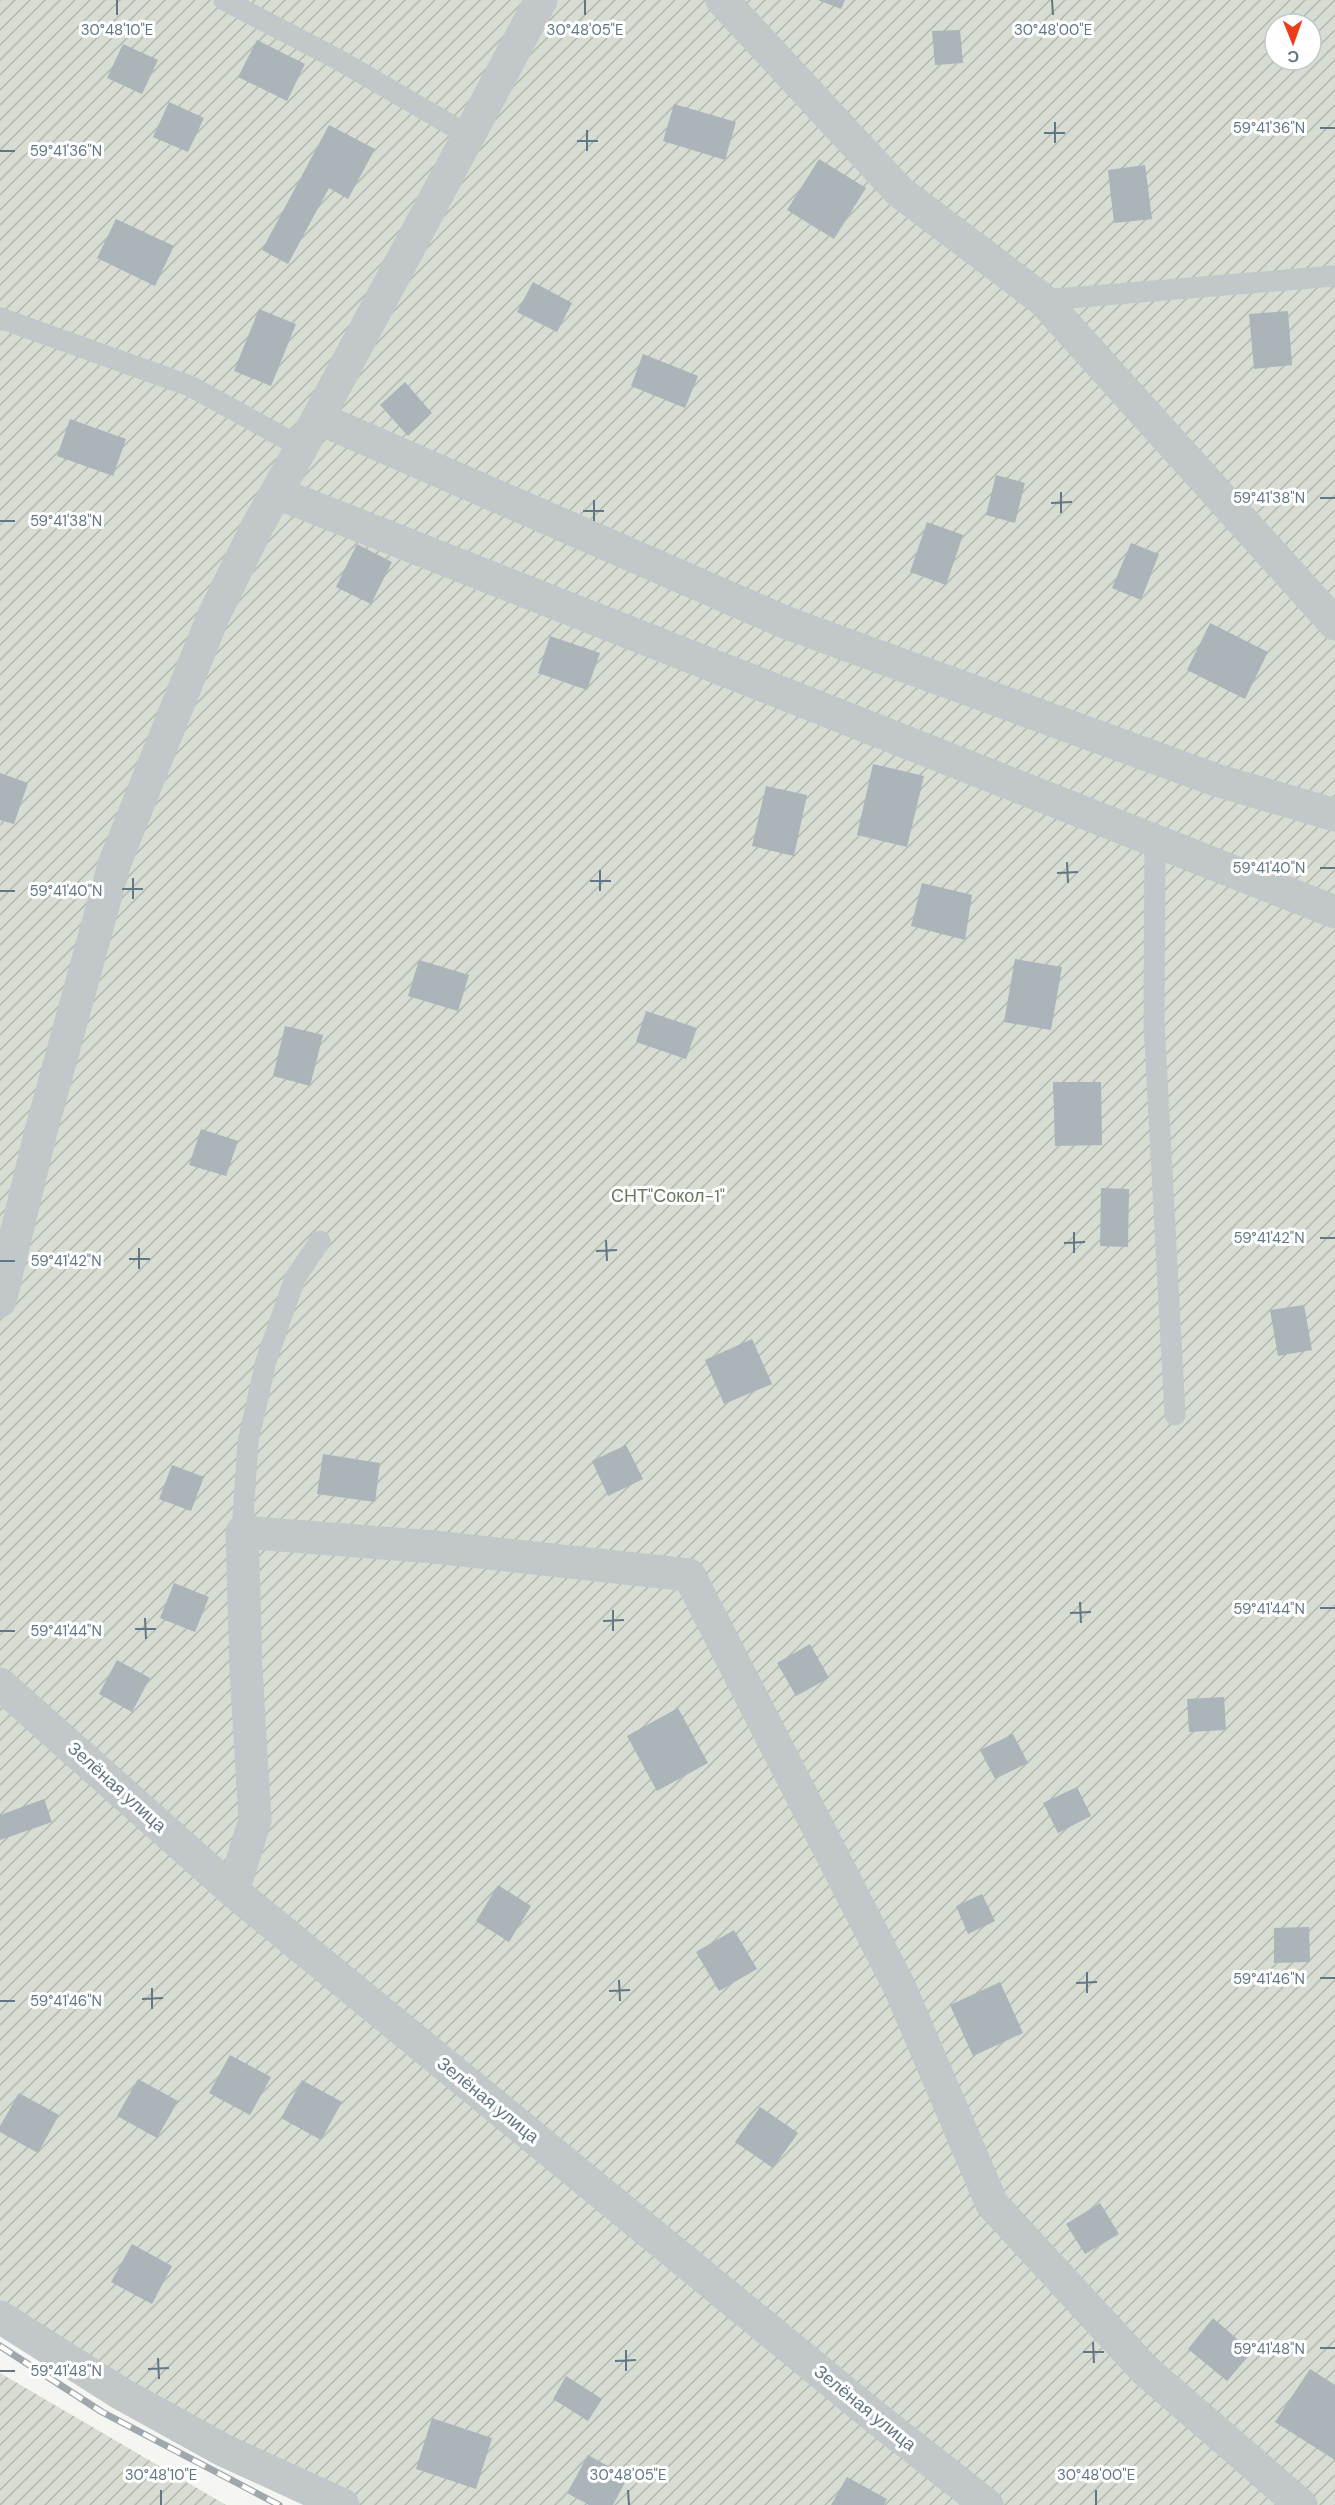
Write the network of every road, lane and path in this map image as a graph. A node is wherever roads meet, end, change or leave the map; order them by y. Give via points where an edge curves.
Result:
1 (224, 0) edge
2 (541, 0) edge
3 (722, 0) edge
4 (468, 135) junction
5 (1335, 276) edge
6 (1043, 300) junction
7 (0, 318) edge
8 (318, 418) junction
9 (301, 447) junction
10 (277, 493) junction
11 (1335, 624) edge
12 (1335, 815) edge
13 (1155, 840) junction
14 (1335, 912) edge
15 (320, 1241) dead end
16 (0, 1301) edge
17 (1175, 1415) dead end
18 (242, 1532) junction
19 (0, 1684) edge
20 (233, 1891) junction
21 (0, 2317) edge
22 (343, 2505) edge
23 (987, 2505) edge
24 (1302, 2505) edge

1 - 4 lane via 339,60
2 - 4 street
3 - 6 street via 900,192
4 - 8 street
5 - 6 lane
6 - 11 street
7 - 9 lane via 190,386
8 - 9 street
8 - 12 street via 787,623 1216,780
9 - 10 street
10 - 13 street
10 - 16 street via 213,617 115,862 41,1131
13 - 14 street
13 - 17 lane via 1154,1023
15 - 18 lane via 295,1278 266,1361 248,1442
18 - 20 street via 255,1820
18 - 24 street via 434,1547 689,1575 900,1988 992,2204 1145,2370
19 - 20 street, Зелёная улица
20 - 23 street, Зелёная улица
21 - 22 street via 130,2399 223,2450

